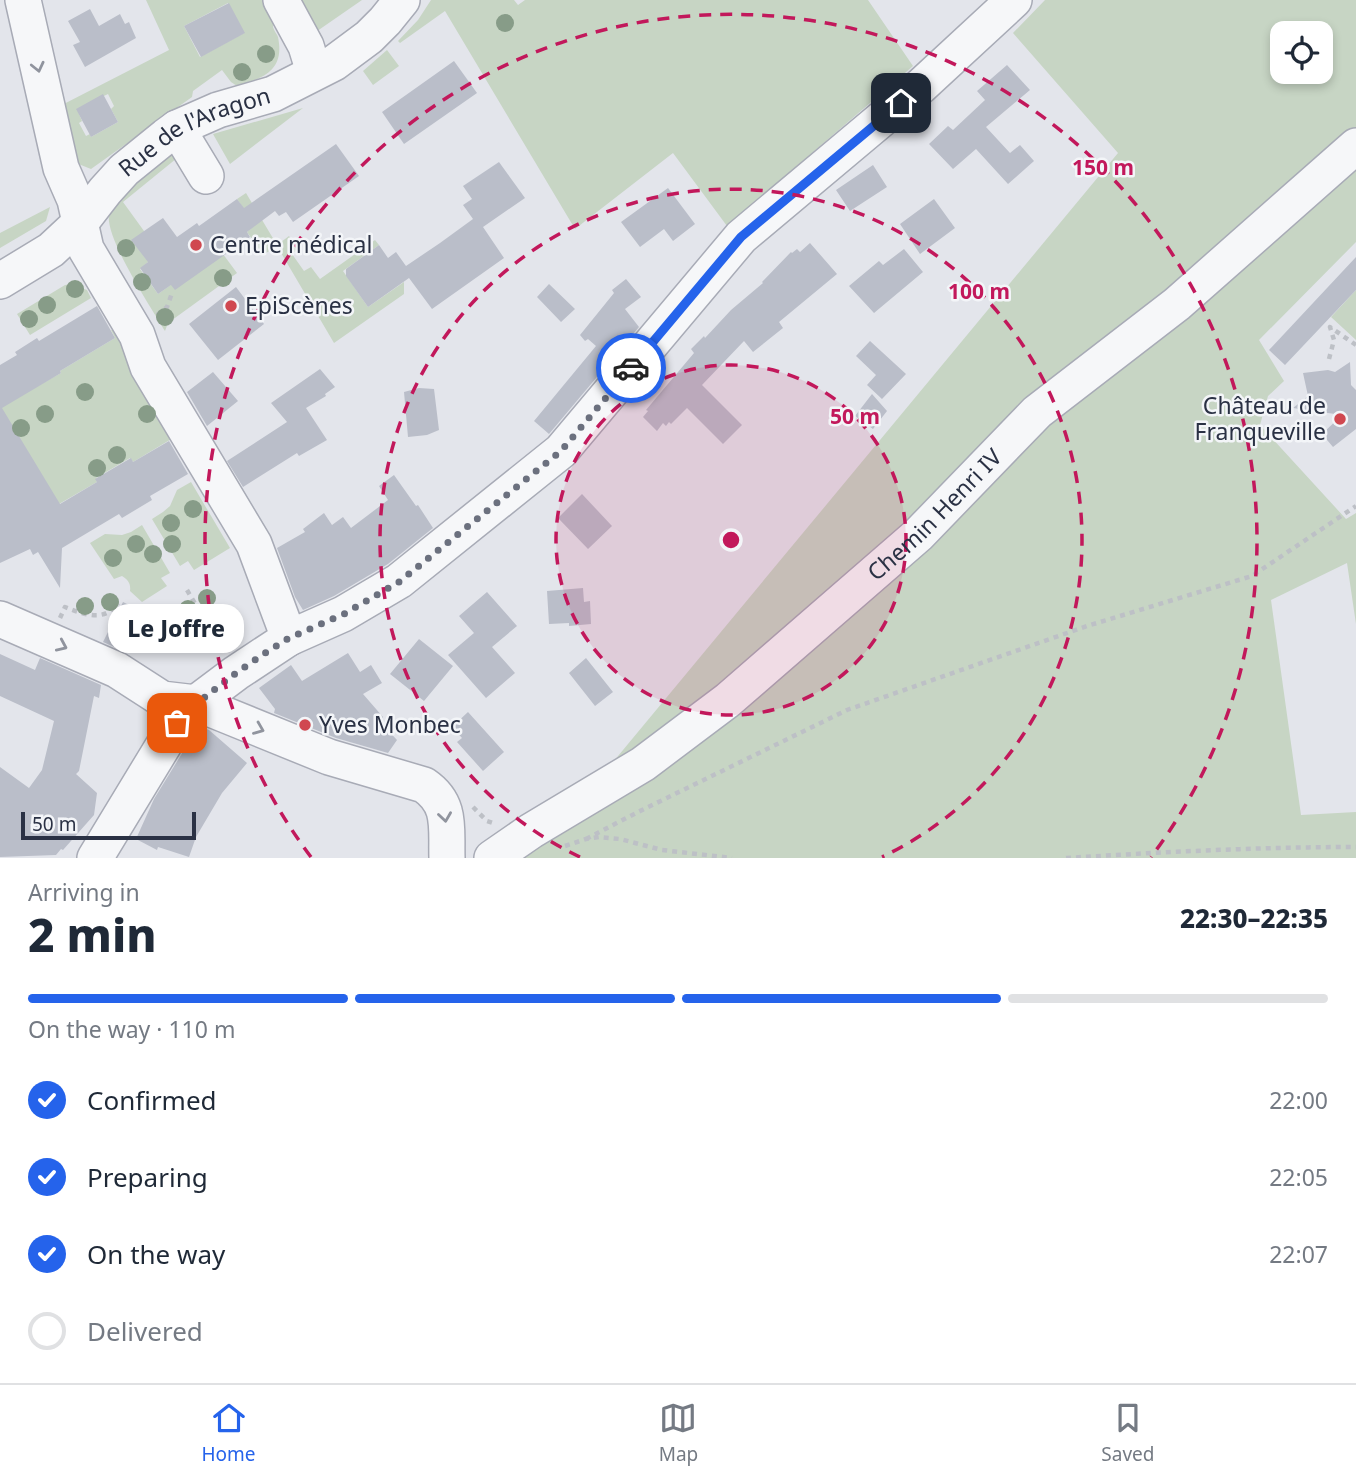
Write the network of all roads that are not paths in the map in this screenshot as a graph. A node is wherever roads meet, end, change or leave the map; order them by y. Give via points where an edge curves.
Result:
1 (23, 0) edge
2 (281, 0) edge
3 (402, 0) edge
4 (1014, 0) edge
5 (316, 71) junction
6 (177, 128) junction
7 (1356, 146) edge
8 (205, 176) dead end
9 (81, 222) junction
10 (0, 281) edge
11 (0, 619) edge
12 (289, 638) junction
13 (196, 704) junction
14 (95, 858) edge
15 (447, 858) edge
16 (492, 858) edge

1 -> 9 street via 61,168
2 - 5 street
3 - 5 street, Rue de l'Aragon via 369,37
4 - 12 street via 921,86 741,237 561,451 399,582 344,614
5 - 6 street, Rue de l'Aragon via 273,94
6 - 8 street
6 - 9 street, Rue de l'Aragon via 124,170
7 - 16 street, Chemin Henri IV via 1177,304 1037,412 918,535 728,701 643,764
9 - 10 street, Rue de l'Aragon via 51,250
9 - 12 street via 86,249 137,335 148,367 254,544
11 -> 13 street via 117,670 162,699
12 - 13 street
13 - 14 street via 177,723
13 -> 15 street via 329,757 424,785 434,792 446,814

